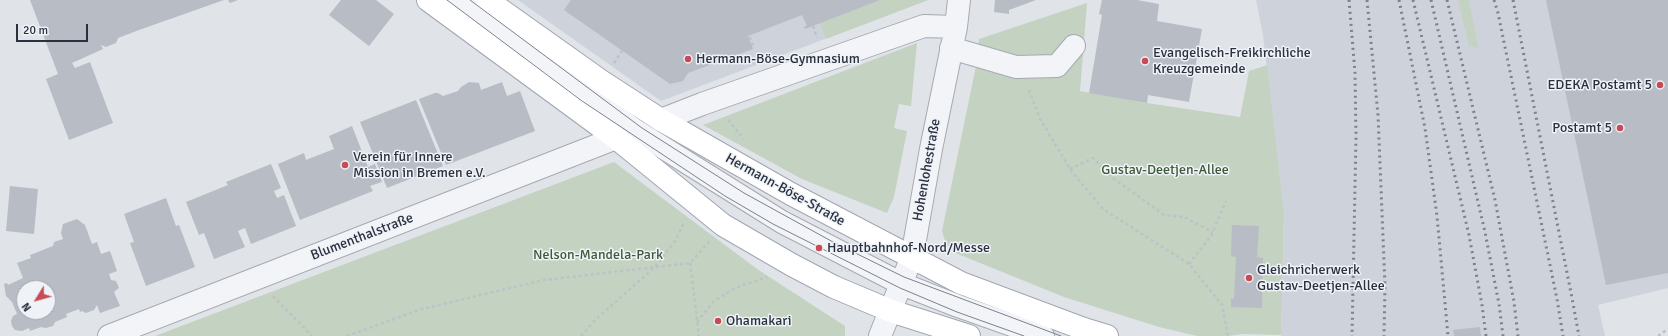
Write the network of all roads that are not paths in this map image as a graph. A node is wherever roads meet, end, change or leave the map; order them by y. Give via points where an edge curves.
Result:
1 (428, 0) edge
2 (458, 0) edge
3 (487, 0) edge
4 (959, 0) edge
5 (956, 27) junction
6 (1074, 46) dead end
7 (951, 48) junction
8 (661, 120) junction
9 (616, 138) junction
10 (912, 257) junction
11 (902, 284) junction
12 (891, 311) junction
13 (108, 336) edge
14 (880, 336) edge
15 (968, 336) edge
16 (1043, 336) edge
17 (1107, 336) edge

1 - 9 main road
2 - 11 street via 635,130 679,159 782,222
3 - 8 main road, Hermann-Böse-Straße via 595,77
4 - 5 street, Hohenlohestraße
5 - 7 street, Hohenlohestraße
5 - 8 street via 924,26
6 - 7 street via 1057,66 1016,67
7 - 10 street, Hohenlohestraße via 930,149
8 - 10 main road, Hermann-Böse-Straße via 792,194
9 - 12 main road via 723,225 834,287
9 - 13 street, Blumenthalstraße
10 - 11 street, Hohenlohestraße
10 - 17 main road, Hermann-Böse-Straße via 961,283
11 - 12 street, Hohenlohestraße
11 - 16 street
12 - 14 street, Hohenlohestraße
12 - 15 main road

